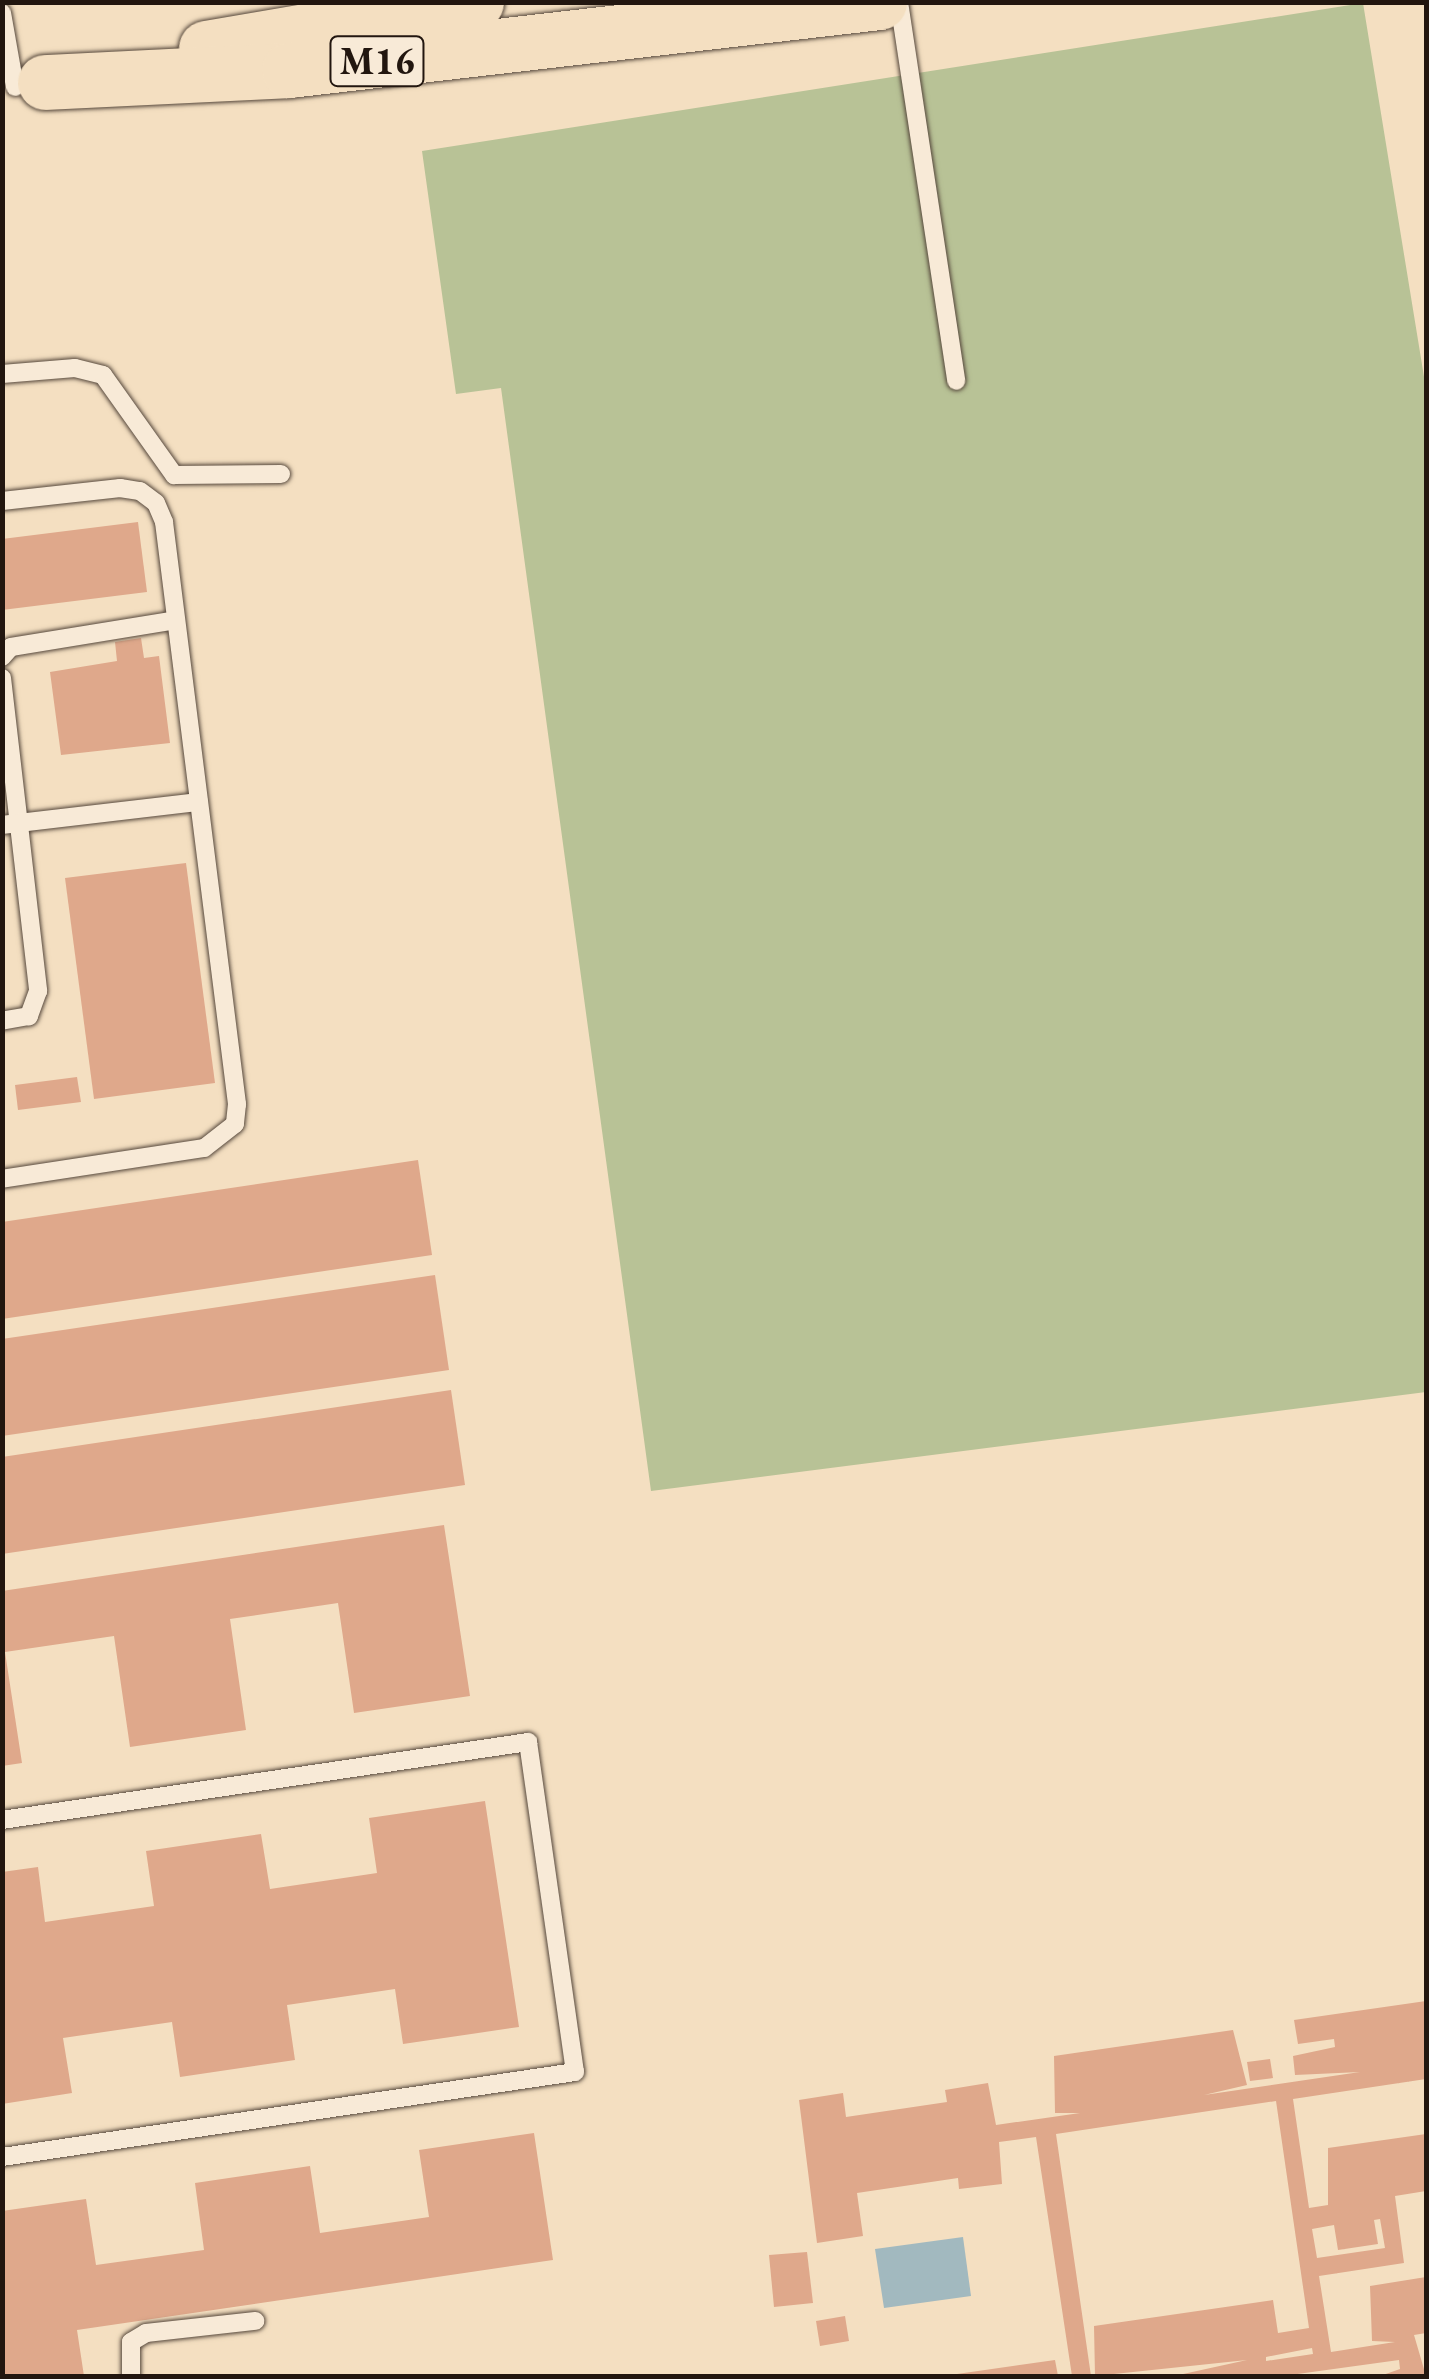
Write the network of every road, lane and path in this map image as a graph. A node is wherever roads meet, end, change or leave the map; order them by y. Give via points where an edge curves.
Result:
1 (476, 2) edge
2 (879, 2) edge
3 (900, 2) edge
4 (2, 14) edge
5 (21, 86) edge
6 (2, 374) edge
7 (956, 381) dead end
8 (280, 474) dead end
9 (2, 501) edge
10 (176, 620) junction
11 (2, 657) edge
12 (2, 678) edge
13 (199, 802) junction
14 (11, 824) edge
15 (2, 1021) edge
16 (2, 1179) edge
17 (2, 1820) edge
18 (2, 2158) edge
19 (256, 2321) dead end
20 (132, 2376) edge

1 - 5 main road, M16 via 270,34
2 - 5 main road, M16 via 290,70
3 - 7 lane
4 - 5 lane
6 - 8 lane via 75,368 103,375 174,475
9 - 10 lane via 140,491 156,503 164,522
10 - 11 lane via 12,647
10 - 13 lane
12 - 14 lane
13 - 14 lane
13 - 16 lane via 237,1104 234,1124 204,1148
14 - 15 lane via 38,991 29,1016
17 - 18 lane via 528,1742 576,2072
19 - 20 lane via 146,2333 131,2342

